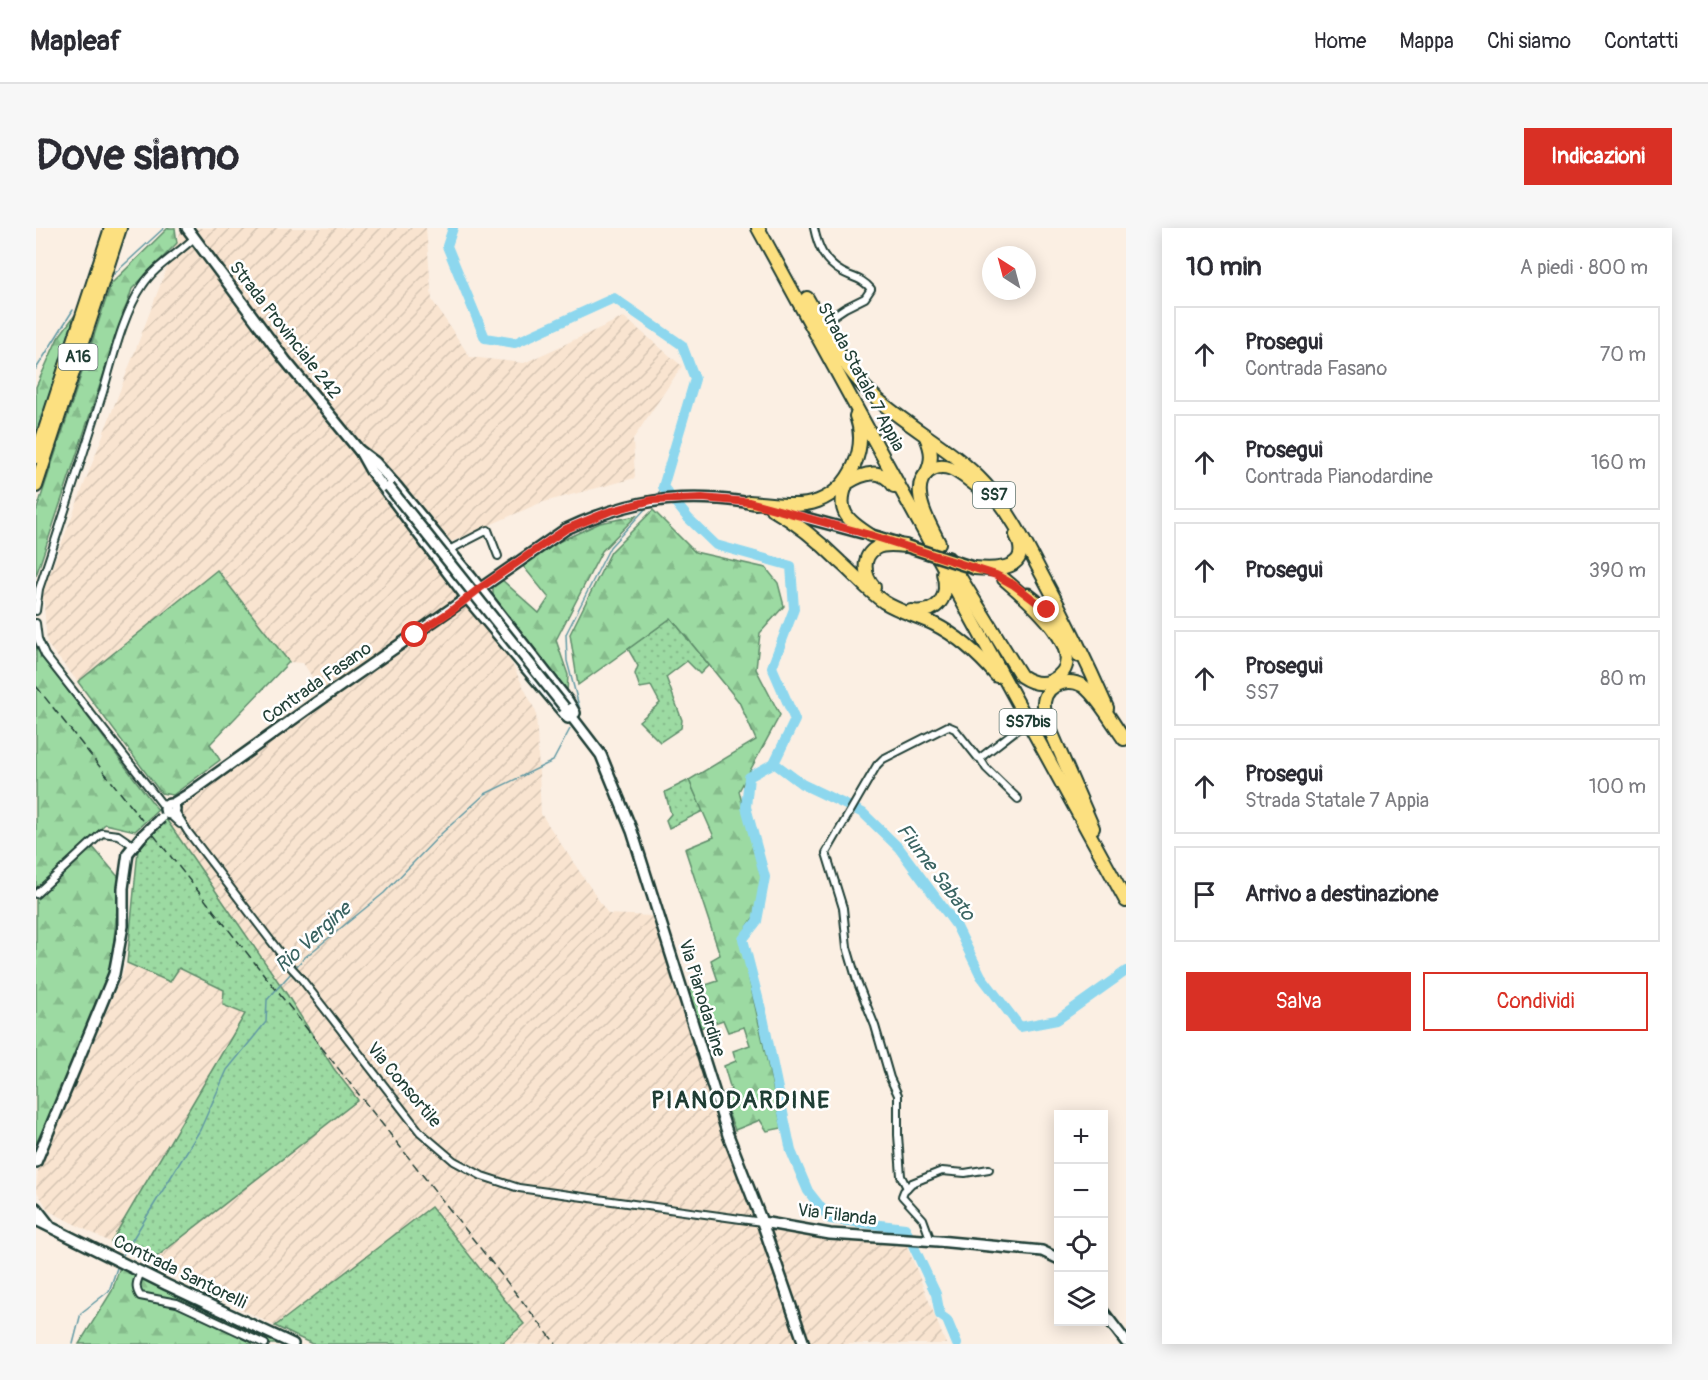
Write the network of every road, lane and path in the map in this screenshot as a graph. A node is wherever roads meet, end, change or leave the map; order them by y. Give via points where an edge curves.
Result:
1 (111, 228) edge
2 (120, 228) edge
3 (187, 228) edge
4 (758, 228) edge
5 (767, 228) edge
6 (813, 228) edge
7 (194, 238) junction
8 (823, 327) junction
9 (834, 366) junction
10 (926, 437) junction
11 (359, 450) junction
12 (36, 457) edge
13 (926, 474) junction
14 (36, 486) edge
15 (743, 502) junction
16 (772, 508) junction
17 (916, 516) junction
18 (870, 535) junction
19 (935, 543) junction
20 (906, 546) junction
21 (449, 550) junction
22 (498, 556) dead end
23 (948, 558) junction
24 (974, 568) junction
25 (471, 577) junction
26 (493, 579) junction
27 (1004, 579) junction
28 (455, 583) junction
29 (480, 588) junction
30 (466, 598) junction
31 (488, 599) junction
32 (453, 609) junction
33 (36, 611) edge
34 (481, 614) junction
35 (36, 623) edge
36 (1017, 703) junction
37 (1107, 708) junction
38 (1028, 721) junction
39 (585, 734) junction
40 (1125, 740) edge
41 (980, 758) junction
42 (1018, 799) dead end
43 (169, 810) junction
44 (1094, 829) junction
45 (134, 846) junction
46 (1126, 888) edge
47 (36, 894) edge
48 (1126, 901) edge
49 (36, 1162) edge
50 (989, 1169) dead end
51 (907, 1188) junction
52 (36, 1208) edge
53 (36, 1220) edge
54 (762, 1222) junction
55 (53, 1230) junction
56 (931, 1240) junction
57 (1054, 1257) edge
58 (141, 1272) junction
59 (1108, 1318) edge
60 (1126, 1342) edge
61 (265, 1344) edge
62 (293, 1344) edge
63 (804, 1344) edge

1 - 12 highway, A16
2 - 14 highway, A16
3 - 7 street, Strada Provinciale 242
4 - 9 highway, Strada Statale 7 Appia / SS7
5 - 8 highway, Strada Statale 7 Appia / SS7
6 - 8 street via 828,262 864,281 871,289 866,298 830,318
7 - 11 street, Strada Provinciale 242 via 285,360
7 - 33 street via 144,283 133,301 39,589
8 - 10 highway, SS7 via 863,387
8 - 19 highway, SS7bis
9 - 15 highway via 860,428 858,456 852,471 843,483 818,501 800,505
9 - 17 highway, Strada Statale 7 Appia / SS7
10 - 13 highway via 932,450
10 - 37 highway, SS7 via 985,483 1000,502 1057,602
11 - 21 street via 375,462
11 - 28 street
11 - 39 street, bridge
13 - 19 highway via 920,493
13 - 24 highway via 941,466 960,473 985,492 1014,530 1020,549 1013,564 997,570
15 - 16 street, Contrada Fasano
15 - 26 street, Contrada Fasano via 702,498 652,500 608,512 566,529
16 - 18 street, Contrada Fasano
16 - 36 highway via 806,531 884,602 967,644
17 - 18 highway via 884,475 859,476 848,483 842,500 847,517
17 - 19 highway, Strada Statale 7 Appia / SS7
18 - 20 main road, SS7
19 - 20 highway, SS7 via 945,595 940,603 920,612 903,608 878,592 865,570 876,548
19 - 23 highway, SS7bis
19 - 36 highway, SS7bis
20 - 24 main road, SS7, bridge
21 - 22 street via 488,530
21 - 25 street
23 - 27 highway via 1021,675 1030,682 1049,682 1062,672 1066,663 1062,643 1034,604
23 - 44 highway, SS7bis
24 - 27 main road, SS7
25 - 26 street
25 - 29 street
26 - 29 street, Contrada Fasano
26 - 31 street
27 - 37 main road, SS7 via 1038,602 1057,623
28 - 30 street
28 - 32 street
29 - 30 street, Contrada Fasano
29 - 31 street
30 - 32 street, Contrada Fasano
30 - 34 street
31 - 39 street via 568,702
32 - 34 street
32 - 43 street, Contrada Fasano
34 - 39 street via 564,715
35 - 43 street, Via Consortile via 45,655
36 - 38 highway, SS7bis
37 - 40 main road, SS7
38 - 41 street
38 - 48 highway, SS7bis
39 - 54 street, Via Pianodardine via 601,755 632,831 728,1134
40 - 44 highway via 1083,685 1060,683 1046,695 1045,714 1050,729
41 - 42 street
41 - 51 street via 948,726 882,759 826,853 843,908 847,947 857,981 898,1095 901,1176
43 - 45 street, bridge
43 - 54 street, Via Consortile via 420,1132 454,1161 482,1176 519,1188
44 - 46 highway, SS7bis
45 - 47 street via 118,835 102,833
45 - 49 street via 123,888 123,926 114,974
50 - 51 street via 942,1171
51 - 56 street via 902,1197 923,1219
52 - 55 street
53 - 55 street, Contrada Santorelli
54 - 56 street, Via Filanda via 830,1234
54 - 63 street, Via Pianodardine
55 - 58 street, Contrada Santorelli
56 - 57 street via 1042,1251
58 - 61 street via 136,1283 140,1296 177,1303
58 - 62 street, Contrada Santorelli
59 - 60 street

